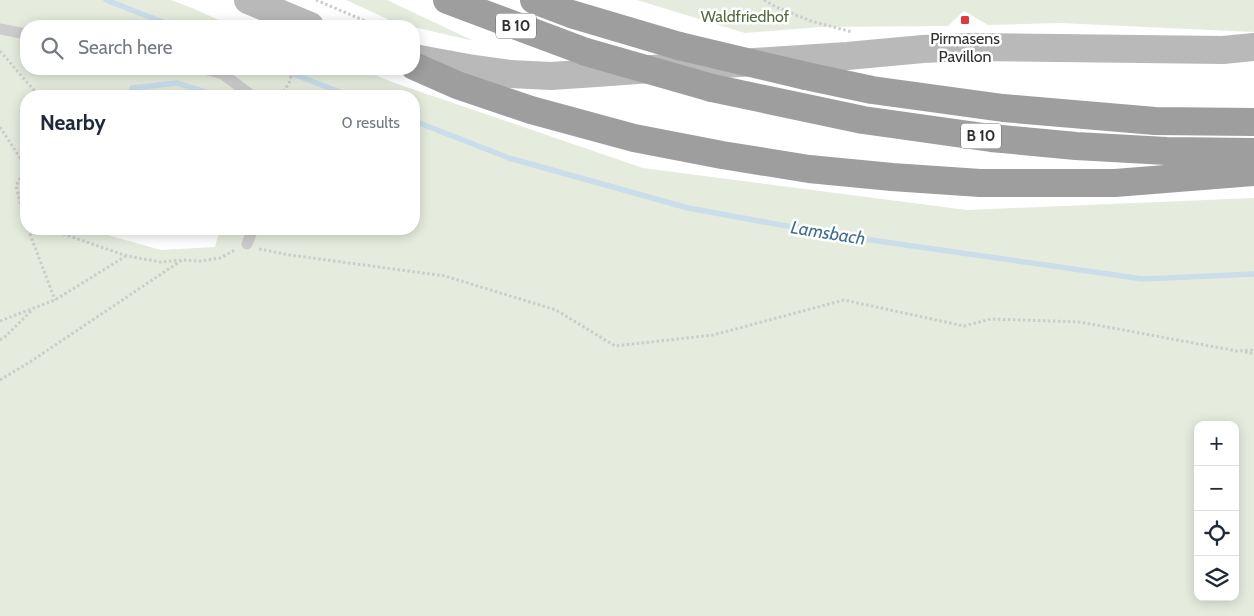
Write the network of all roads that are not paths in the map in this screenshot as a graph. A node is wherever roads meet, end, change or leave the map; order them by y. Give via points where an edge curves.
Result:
1 (248, 0) edge
2 (447, 0) edge
3 (534, 0) edge
4 (296, 20) edge
5 (0, 29) edge
6 (20, 33) edge
7 (1254, 47) edge
8 (1223, 50) junction
9 (1254, 56) edge
10 (420, 59) edge
11 (420, 69) edge
12 (224, 75) edge
13 (244, 90) edge
14 (1254, 122) edge
15 (1254, 152) edge
16 (1254, 172) edge
17 (251, 235) edge
18 (247, 244) dead end

1 - 4 main road
2 - 15 highway, B 10, bridge via 586,52 712,88 863,120 1076,146
3 - 14 highway, B 10, bridge via 680,46 872,90 1003,108 1156,121
5 - 6 lane
7 - 8 main road
8 - 9 main road
8 - 10 main road via 970,47 551,76 510,74
11 - 16 highway via 531,110 634,138 809,169 980,183 1115,183
12 - 13 lane
17 - 18 lane

